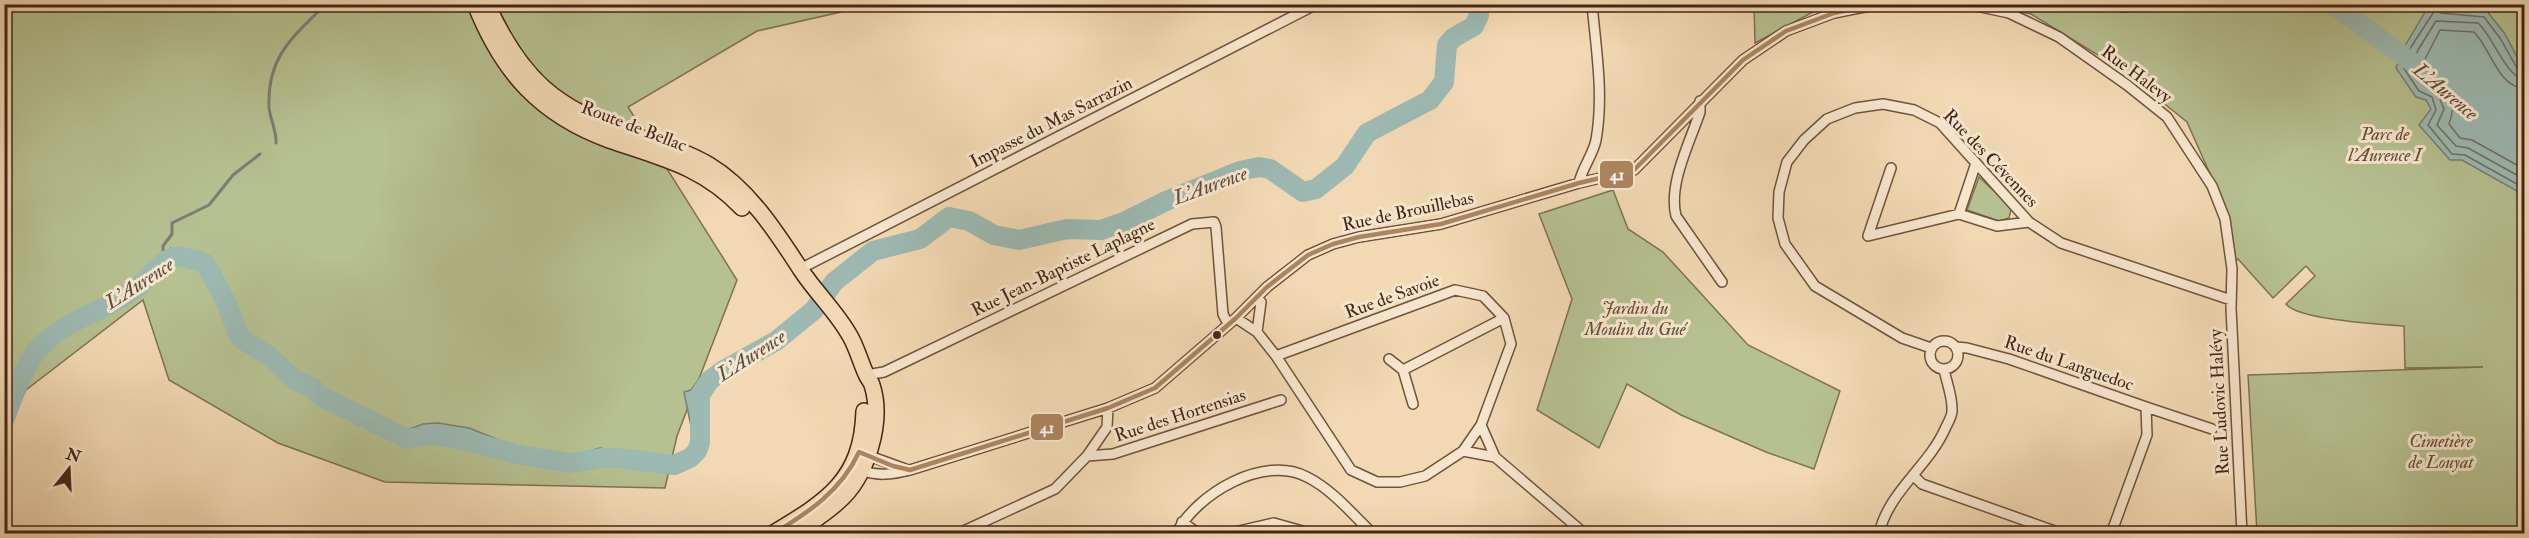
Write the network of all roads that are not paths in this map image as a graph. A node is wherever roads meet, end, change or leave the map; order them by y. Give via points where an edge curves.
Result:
1 (475, 4) edge
2 (487, 4) edge
3 (1317, 4) edge
4 (1592, 4) edge
5 (1879, 4) edge
6 (1967, 4) edge
7 (2114, 4) edge
8 (2163, 4) edge
9 (1700, 101) junction
10 (1976, 163) junction
11 (1891, 168) dead end
12 (1578, 183) junction
13 (1959, 214) junction
14 (2030, 222) junction
15 (800, 269) junction
16 (2232, 269) joint
17 (1722, 282) dead end
18 (1258, 297) junction
19 (2231, 300) junction
20 (1236, 318) junction
21 (1504, 318) junction
22 (1227, 324) junction
23 (1257, 332) junction
24 (1956, 347) junction
25 (1931, 348) junction
26 (1276, 356) junction
27 (1389, 359) dead end
28 (1403, 370) junction
29 (1944, 370) junction
30 (866, 375) junction
31 (1281, 400) dead end
32 (1413, 404) dead end
33 (2146, 407) junction
34 (1108, 408) junction
35 (1481, 425) junction
36 (2212, 429) dead end
37 (1463, 451) junction
38 (864, 454) junction
39 (1088, 456) junction
40 (1495, 457) junction
41 (857, 470) junction
42 (910, 470) junction
43 (1913, 475) junction
44 (1182, 522) junction
45 (772, 534) edge
46 (794, 534) edge
47 (957, 534) edge
48 (1176, 534) edge
49 (1199, 534) edge
50 (1226, 534) edge
51 (1313, 534) edge
52 (1373, 534) edge
53 (1585, 534) edge
54 (1879, 534) edge
55 (2063, 534) edge
56 (2111, 534) edge
57 (2242, 534) edge

1 - 15 main road, Route de Bellac via 498,54 516,80 537,100 580,128 694,170 732,198
2 - 15 main road, Route de Bellac via 511,52 541,87 588,119 709,165 751,202
3 - 15 street, Impasse du Mas Sarrazin
4 - 12 street via 1599,119 1595,143
5 - 9 street, Rue de Brouillebas via 1834,13 1786,31 1743,60
6 - 16 street, Rue Halevy via 2009,13 2059,37 2167,117 2212,186 2225,219
7 - 8 street
9 - 12 street, Rue de Brouillebas via 1634,170
9 - 17 street via 1700,112 1674,188 1673,205 1676,216
10 - 13 street
10 - 14 street, Rue des Cévennes
10 - 25 street, Rue des Cévennes via 1940,123 1914,110 1874,105 1827,119 1804,140 1787,162 1779,192 1778,218 1785,244 1815,286 1902,338
11 - 13 street via 1868,236
12 - 18 street, Rue de Brouillebas via 1441,224 1333,244 1308,255
13 - 14 street via 1997,226
14 - 19 street, Rue des Cévennes via 2061,243
15 - 30 main road, Route de Bellac via 840,320
16 - 19 street, Rue Ludovic Halévy
18 - 20 street, Rue de Brouillebas
18 - 23 street via 1261,302
19 - 57 street, Rue Ludovic Halévy
20 - 22 street, Rue de Brouillebas
20 - 23 street
21 - 26 street, Rue de Savoie via 1482,296 1455,291
21 - 28 street
21 - 35 street via 1511,344
22 - 30 street, Rue Jean-Baptiste Laplagne via 1216,227 1214,222 1192,224 884,372
22 - 34 street, Rue de Brouillebas via 1155,388
23 - 26 street
24 - 25 street via 1946,340
24 - 29 street via 1958,361
24 - 33 street, Rue du Languedoc via 2009,359
25 - 29 street via 1935,366
26 - 37 street via 1351,470 1377,482 1400,482 1425,476
27 - 28 street
28 - 32 street
29 - 43 street via 1952,412 1942,435
30 - 38 main road
31 - 39 street, Rue des Hortensias via 1113,454
33 - 36 street
33 - 56 street, Rue du Languedoc via 2147,435
34 - 39 street via 1107,426
34 - 42 street, Rue de Brouillebas
35 - 37 street
35 - 40 street
37 - 40 street
38 - 41 main road
38 - 42 street
39 - 47 street via 1055,489
40 - 53 street
41 - 42 street, Rue de Brouillebas via 877,475
41 - 45 main road via 830,495
41 - 46 main road via 840,501
43 - 54 street via 1893,500
43 - 55 street via 1922,484
44 - 48 street
44 - 49 street
44 - 52 street via 1220,487 1266,470 1286,471 1305,475 1326,488
50 - 51 street via 1274,523

